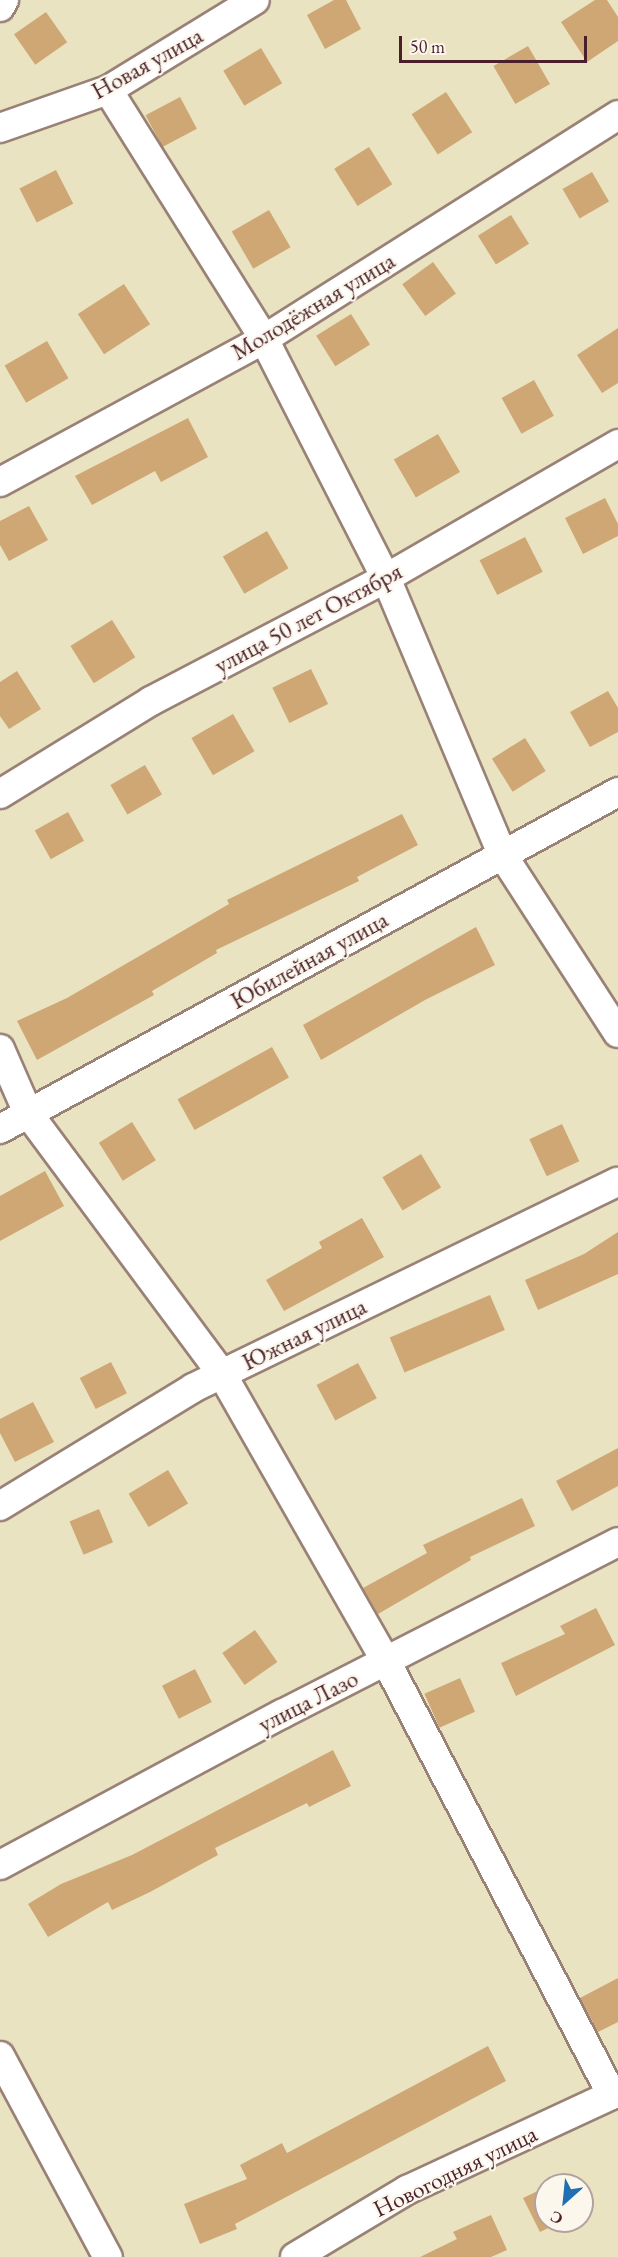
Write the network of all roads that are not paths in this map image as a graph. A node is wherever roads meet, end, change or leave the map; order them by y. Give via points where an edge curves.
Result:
1 (4, 0) edge
2 (255, 0) edge
3 (0, 7) edge
4 (108, 90) junction
5 (618, 115) edge
6 (0, 128) edge
7 (264, 339) junction
8 (618, 444) edge
9 (0, 482) edge
10 (386, 578) junction
11 (618, 792) edge
12 (0, 794) edge
13 (502, 854) junction
14 (618, 1033) edge
15 (0, 1049) edge
16 (28, 1113) junction
17 (0, 1129) edge
18 (618, 1182) edge
19 (222, 1374) junction
20 (0, 1506) edge
21 (618, 1542) edge
22 (386, 1661) junction
23 (0, 1865) edge
24 (0, 2056) edge
25 (615, 2093) edge
26 (108, 2257) edge
27 (295, 2257) edge

1 - 3 street
2 - 4 street, Новая улица
4 - 6 street, Новая улица
4 - 7 street
5 - 7 street, Молодёжная улица
7 - 9 street, Молодёжная улица
7 - 10 street
8 - 10 street, улица 50 лет Октября
10 - 12 street, улица 50 лет Октября via 151,701
10 - 13 street
11 - 13 street, Юбилейная улица
13 - 14 street
13 - 16 street, Юбилейная улица
15 - 16 street
16 - 17 street, Юбилейная улица
16 - 19 street
18 - 19 street, Южная улица
19 - 20 street, Южная улица
19 - 22 street
21 - 22 street, улица Лазо
22 - 23 street, улица Лазо
22 - 25 street
24 - 26 street
25 - 27 street, Новогодняя улица via 407,2190

